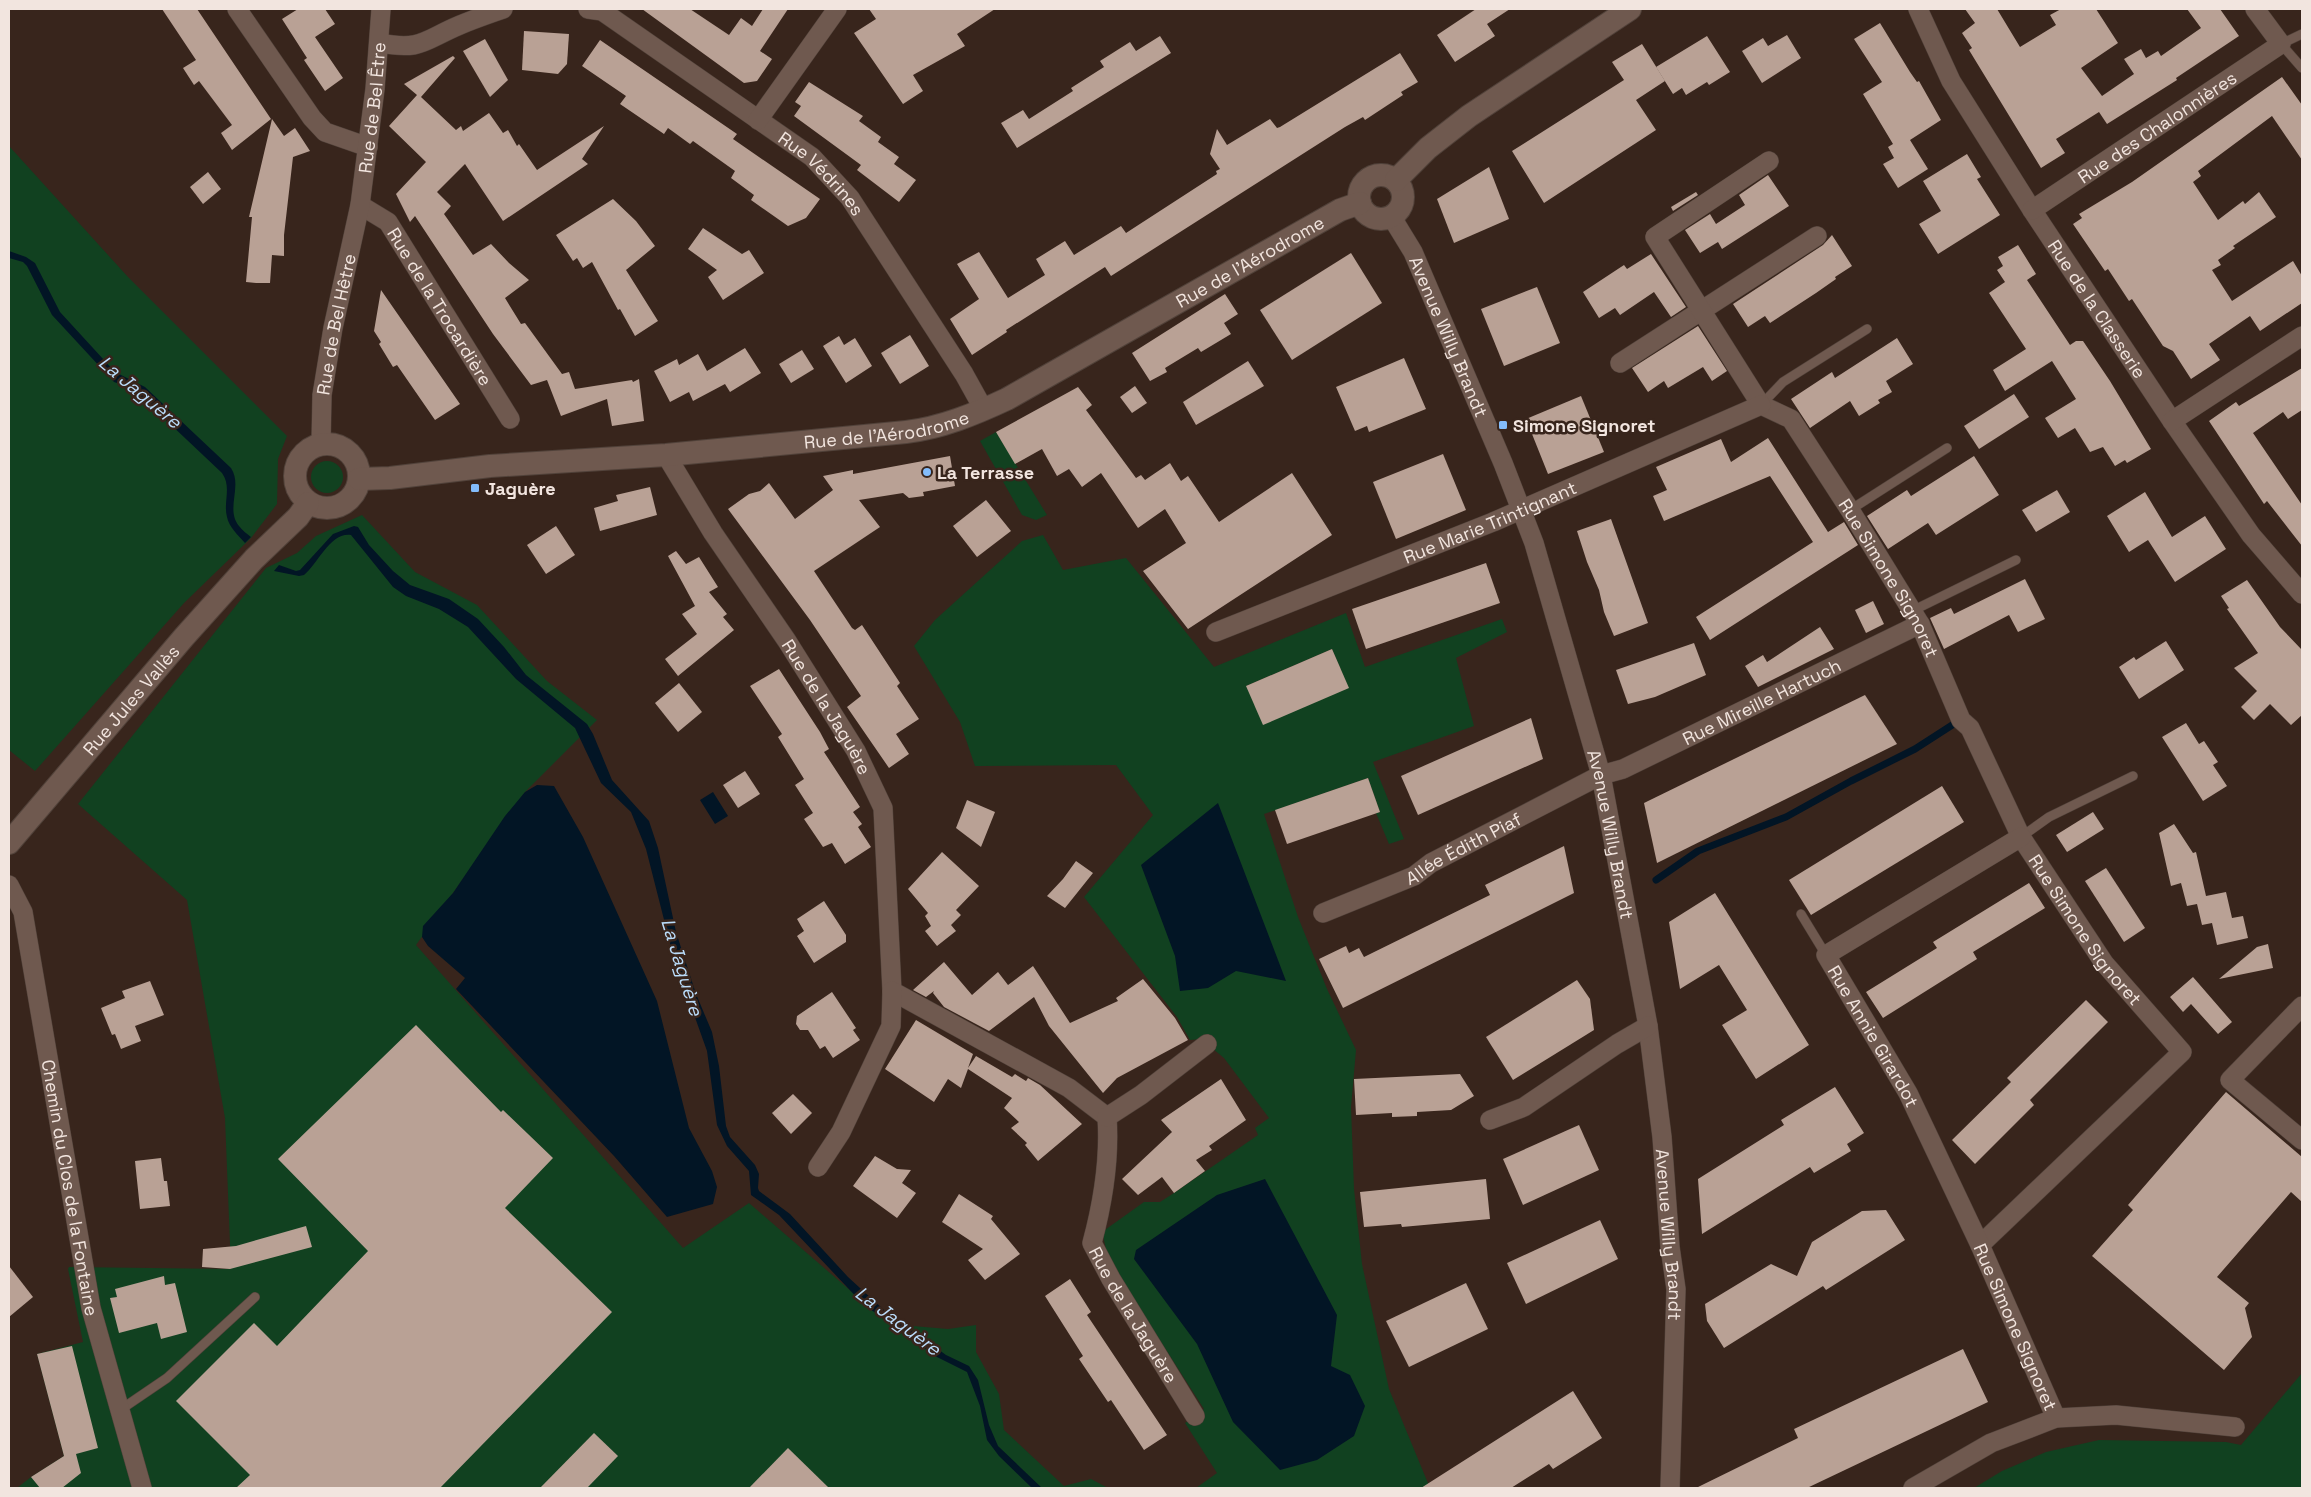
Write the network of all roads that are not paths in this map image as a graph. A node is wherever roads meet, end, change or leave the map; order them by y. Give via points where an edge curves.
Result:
1 (237, 9) edge
2 (382, 9) edge
3 (503, 9) edge
4 (588, 9) edge
5 (837, 9) edge
6 (1630, 9) edge
7 (1918, 9) edge
8 (2255, 9) edge
9 (2302, 34) edge
10 (380, 43) junction
11 (2281, 44) junction
12 (2302, 68) edge
13 (758, 120) junction
14 (368, 147) junction
15 (1769, 162) dead end
16 (1396, 180) junction
17 (1360, 203) junction
18 (360, 205) junction
19 (2032, 210) junction
20 (1391, 216) junction
21 (1817, 236) dead end
22 (1701, 309) junction
23 (1867, 329) dead end
24 (2302, 336) edge
25 (1620, 363) dead end
26 (1760, 405) junction
27 (984, 410) junction
28 (510, 419) dead end
29 (2172, 421) junction
30 (321, 444) junction
31 (1947, 448) dead end
32 (666, 455) junction
33 (359, 479) junction
34 (308, 503) junction
35 (1520, 508) junction
36 (1850, 510) junction
37 (2016, 560) dead end
38 (2302, 594) edge
39 (1916, 617) junction
40 (1216, 632) dead end
41 (1601, 775) junction
42 (2133, 776) dead end
43 (2021, 837) junction
44 (9, 843) edge
45 (9, 885) edge
46 (1323, 914) dead end
47 (1800, 914) dead end
48 (1826, 955) junction
49 (892, 991) junction
50 (2302, 1006) edge
51 (1648, 1026) junction
52 (1207, 1044) dead end
53 (1107, 1117) junction
54 (1490, 1120) dead end
55 (2302, 1140) edge
56 (818, 1168) dead end
57 (1980, 1245) junction
58 (255, 1297) dead end
59 (120, 1410) junction
60 (1195, 1416) dead end
61 (2056, 1418) junction
62 (2235, 1427) dead end
63 (142, 1488) edge
64 (1670, 1488) edge
65 (1912, 1488) edge

1 - 14 street via 325,132
2 - 10 street, Rue de Bel Être
3 - 10 street via 458,26 424,44 399,47
4 - 13 street, Rue Védrines via 602,11
5 - 13 street
6 - 16 street via 1469,116 1428,148
7 - 19 street, Rue de la Classerie via 1951,81
8 - 11 street
9 - 11 lane
10 - 14 street, Rue de Bel Être
11 - 12 lane
11 - 19 street, Rue des Chalonnières
13 - 27 street, Rue Védrines via 812,157 850,198
14 - 18 street, Rue de Bel Être
15 - 22 street via 1655,237
16 - 17 street via 1381,175 1366,180 1358,195
16 - 20 street via 1403,199
17 - 20 street via 1372,217
17 - 27 street, Rue de l'Aérodrome via 1340,210
18 - 28 street, Rue de la Trocardière via 388,222
18 - 30 street, Rue de Bel Hêtre via 333,328 324,386
19 - 29 street, Rue de la Classerie
20 - 35 street, Avenue Willy Brandt via 1413,252
21 - 22 street
22 - 25 street
22 - 26 street
23 - 26 lane via 1783,382
24 - 29 street
26 - 35 street, Rue Marie Trintignant
26 - 36 street, Rue Simone Signoret via 1791,419
27 - 32 street, Rue de l'Aérodrome via 917,430
29 - 38 street, Rue de la Classerie via 2251,535
30 - 33 street via 340,447 348,452 358,469
30 - 34 street via 302,454 296,464 295,485
31 - 36 lane
32 - 33 street, Rue de l'Aérodrome via 490,466
32 - 49 street, Rue de la Jaguère via 713,533 787,641 856,751 883,808
33 - 34 street via 352,497 336,507 316,507
34 - 44 street, Rue Jules Vallès via 184,637
35 - 40 street, Rue Marie Trintignant
35 - 41 street, Avenue Willy Brandt via 1534,543
36 - 39 street, Rue Simone Signoret
37 - 39 lane
39 - 41 street, Rue Mireille Hartuch via 1623,770
39 - 43 street, Rue Simone Signoret via 1960,720 1970,728
41 - 46 street, Allée Édith Piaf via 1432,863 1414,876
41 - 51 street, Avenue Willy Brandt
42 - 43 lane via 2049,817
43 - 48 street, Rue Annie Girardot
43 - 57 street, Rue Simone Signoret via 2104,963 2182,1052
45 - 59 street, Chemin du Clos de la Fontaine via 23,912 91,1308
47 - 48 lane
48 - 57 street, Rue Annie Girardot via 1908,1093
49 - 53 street via 1069,1088
49 - 56 street, Rue de la Jaguère via 891,1026 841,1132
50 - 55 street via 2230,1080
51 - 54 street via 1524,1107
51 - 64 street, Avenue Willy Brandt via 1656,1073 1676,1289
52 - 53 street
53 - 60 street, Rue de la Jaguère via 1109,1144 1103,1196 1092,1243
57 - 61 street, Rue Simone Signoret
58 - 59 lane via 168,1378
59 - 63 street, Chemin du Clos de la Fontaine
61 - 62 street via 2116,1415
61 - 65 street via 1991,1443

